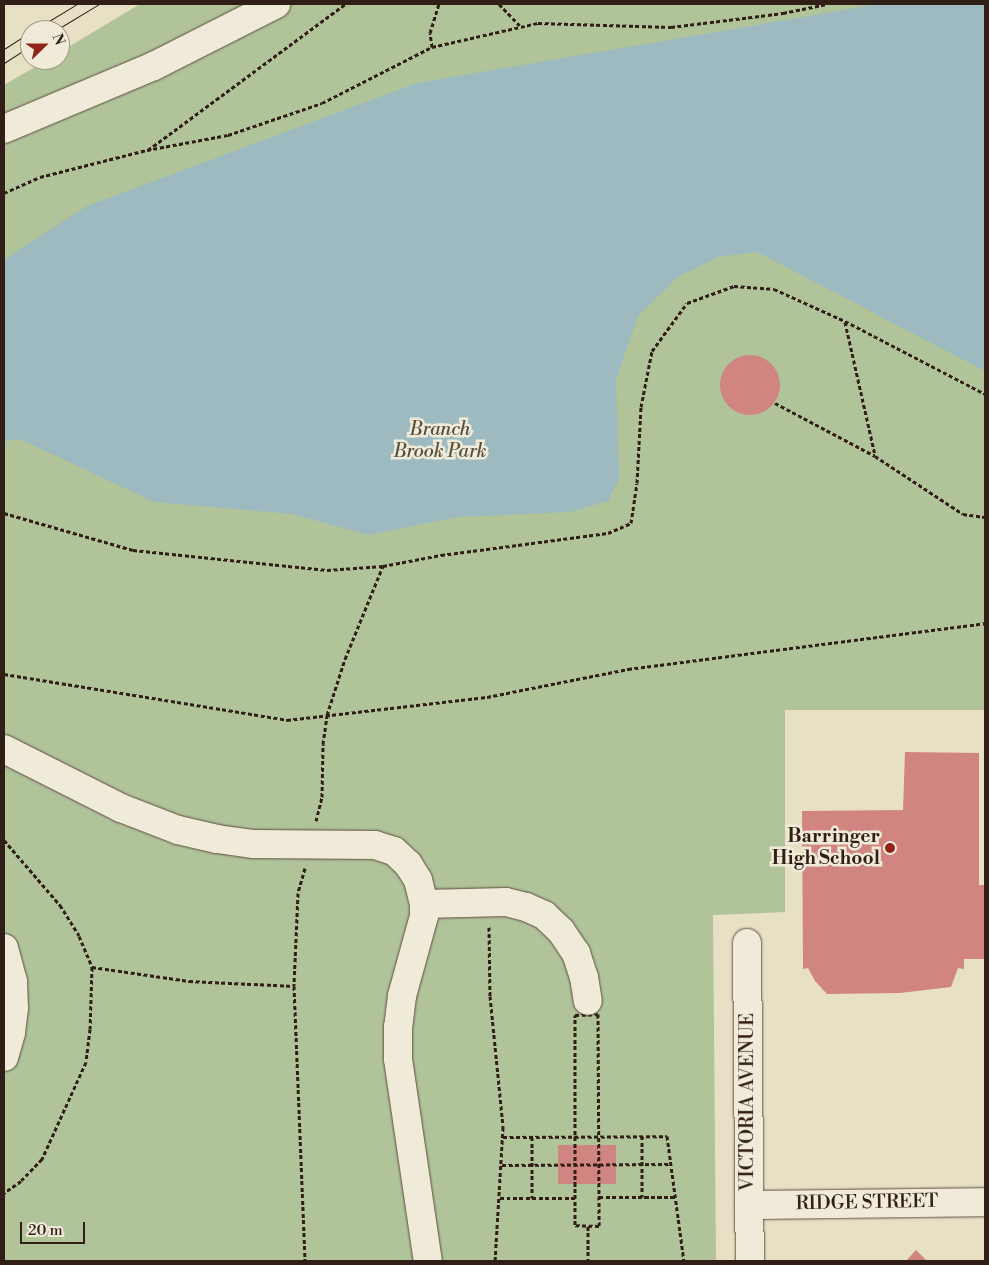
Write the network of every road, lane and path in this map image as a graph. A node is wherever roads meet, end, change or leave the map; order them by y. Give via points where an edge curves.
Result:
1 (276, 4) edge
2 (345, 4) edge
3 (439, 4) edge
4 (499, 4) edge
5 (827, 4) edge
6 (521, 27) junction
7 (432, 47) junction
8 (4, 129) edge
9 (147, 150) junction
10 (4, 194) edge
11 (845, 321) junction
12 (985, 394) edge
13 (775, 403) dead end
14 (875, 456) junction
15 (4, 513) edge
16 (985, 517) edge
17 (383, 566) junction
18 (985, 623) edge
19 (4, 674) edge
20 (327, 715) junction
21 (4, 750) edge
22 (316, 824) dead end
23 (4, 840) edge
24 (306, 864) dead end
25 (424, 904) junction
26 (489, 931) dead end
27 (747, 943) dead end
28 (4, 948) edge
29 (92, 967) junction
30 (294, 986) junction
31 (588, 1001) dead end
32 (4, 1057) edge
33 (575, 1136) junction
34 (599, 1136) junction
35 (642, 1136) junction
36 (504, 1137) junction
37 (532, 1137) junction
38 (642, 1164) junction
39 (671, 1164) junction
40 (502, 1165) junction
41 (532, 1165) junction
42 (576, 1165) junction
43 (599, 1165) junction
44 (4, 1193) edge
45 (642, 1197) junction
46 (676, 1197) junction
47 (500, 1198) junction
48 (532, 1198) junction
49 (576, 1198) junction
50 (599, 1198) junction
51 (985, 1202) edge
52 (749, 1205) junction
53 (588, 1226) junction
54 (305, 1261) edge
55 (428, 1261) edge
56 (495, 1261) edge
57 (588, 1261) edge
58 (684, 1261) edge
59 (750, 1261) edge

1 - 8 street via 154,66
2 - 9 path
3 - 7 path via 430,33
4 - 6 path
5 - 6 path via 671,27 538,23
6 - 7 path
7 - 9 path via 322,103 228,135
9 - 10 path via 40,177
11 - 12 path
11 - 14 path
11 - 17 path via 774,289 734,286 688,303 652,351 641,407 637,483 631,523 608,533
13 - 14 path
14 - 16 path via 963,514
15 - 17 path via 133,550 327,570
17 - 20 path via 345,659
18 - 20 path via 628,669 487,697
19 - 20 path via 287,720
20 - 22 path via 322,797
21 - 25 street via 128,811 196,834 254,844 363,844 386,848 402,857 414,871
23 - 29 path via 60,905 79,936
24 - 30 path via 298,893
25 - 31 street via 506,902 544,915 561,931 576,954
25 - 55 street via 424,916 402,996 397,1043 399,1075
26 - 36 path via 490,996
27 - 52 street, VICTORIA AVENUE
28 - 32 street via 13,981 14,1008
29 - 30 path via 189,981
29 - 44 path via 86,1062 42,1159 22,1181
30 - 54 path
33 - 34 path
33 - 34 path via 575,1014 598,1014
33 - 37 path
33 - 42 path
34 - 35 path
34 - 43 path
35 - 38 path
35 - 39 path via 667,1136
36 - 37 path
36 - 40 path
37 - 41 path
38 - 39 path
38 - 43 path
38 - 45 path
39 - 46 path
40 - 41 path
40 - 47 path
41 - 42 path
41 - 48 path
42 - 43 path
42 - 49 path
43 - 50 path
45 - 46 path
45 - 50 path
46 - 58 path
47 - 48 path
47 - 56 path
48 - 49 path
49 - 53 path via 575,1226
50 - 53 path via 599,1226
51 - 52 street, RIDGE STREET
52 - 59 street, VICTORIA AVENUE
53 - 57 path

